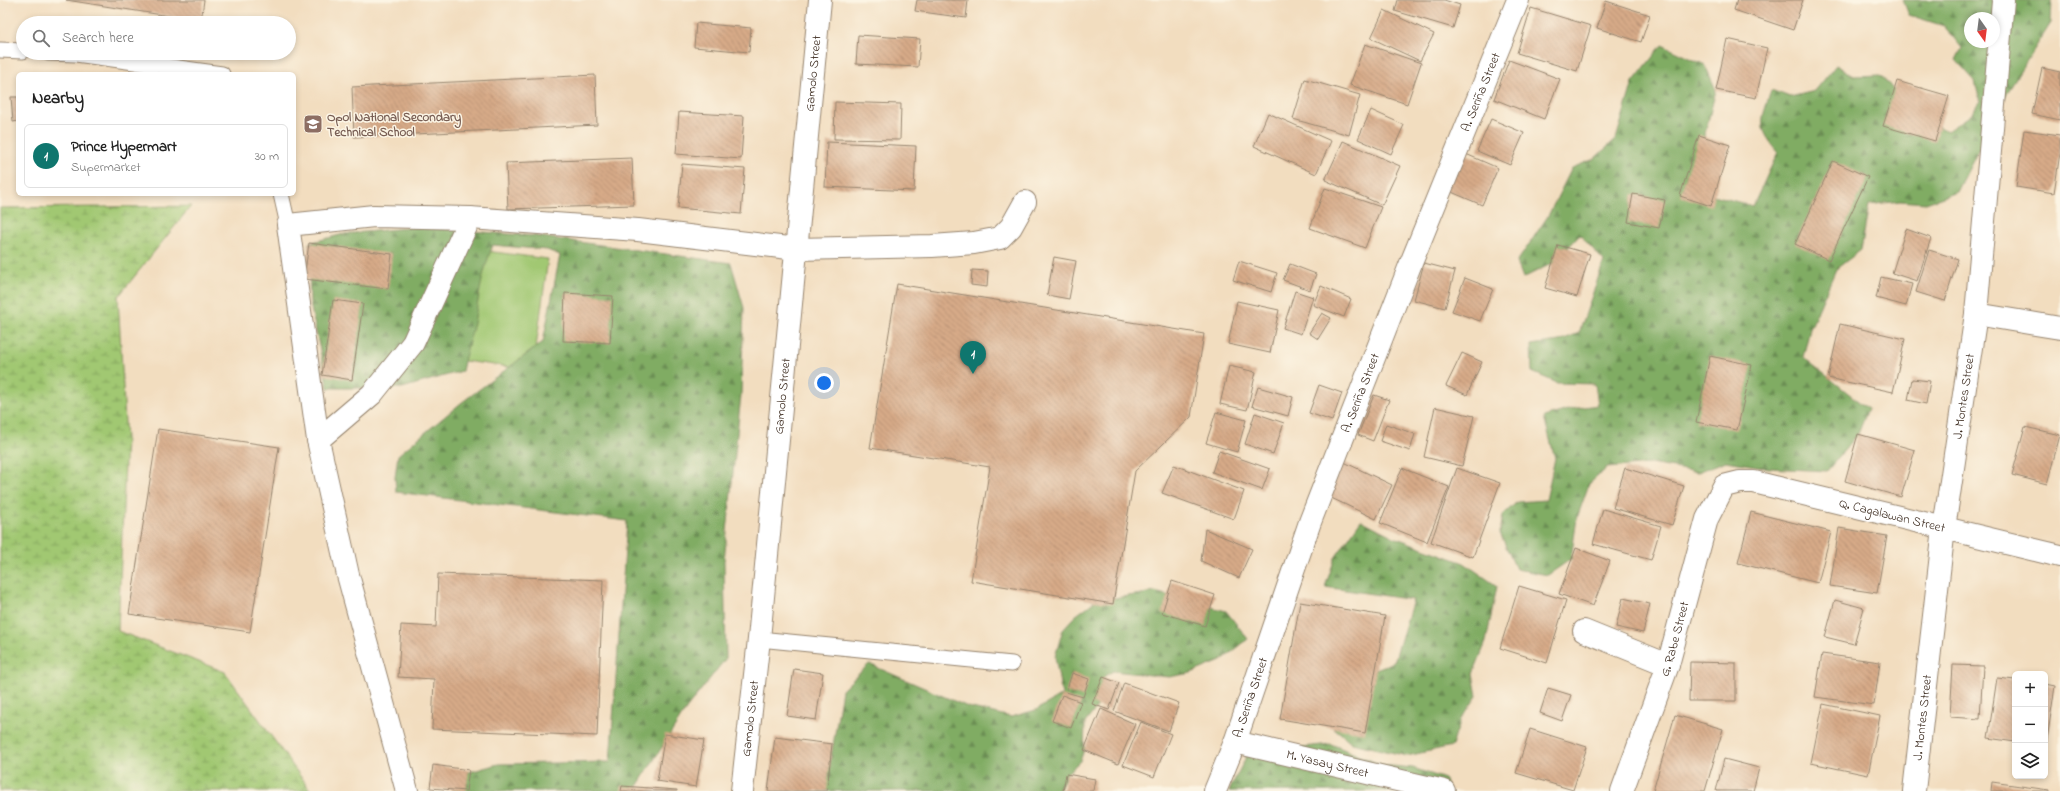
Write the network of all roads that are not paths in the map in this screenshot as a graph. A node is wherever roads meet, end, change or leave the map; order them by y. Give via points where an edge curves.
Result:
1 (820, 0) edge
2 (1518, 0) edge
3 (2003, 0) edge
4 (0, 50) edge
5 (16, 51) edge
6 (120, 60) edge
7 (207, 72) edge
8 (281, 196) edge
9 (1025, 202) dead end
10 (470, 218) junction
11 (288, 225) junction
12 (797, 249) junction
13 (1976, 314) junction
14 (2060, 328) edge
15 (318, 440) junction
16 (1724, 486) joint
17 (1944, 528) junction
18 (2060, 556) edge
19 (1584, 631) dead end
20 (759, 639) junction
21 (1012, 664) dead end
22 (1668, 665) junction
23 (1235, 742) junction
24 (407, 791) edge
25 (742, 791) edge
26 (1215, 791) edge
27 (1444, 791) edge
28 (1622, 791) edge
29 (1914, 791) edge

1 - 12 street, Gamolo Street
2 - 23 street, A. Seriña Street via 1406,275 1310,522
3 - 13 street, J. Montes Street
4 - 5 lane
6 - 7 lane
8 - 11 lane
9 - 12 street via 1011,227 1000,238 932,246
10 - 11 street via 374,216
10 - 12 street via 638,230
10 - 15 street via 413,343 372,394
11 - 15 street
12 - 20 street, Gamolo Street
13 - 14 street
13 - 17 street, J. Montes Street
15 - 24 street via 348,575
16 - 17 street, Q. Cagalawan Street via 1754,482
16 - 22 street, G. Rabe Street via 1707,520
17 - 18 street, Q. Cagalawan Street
17 - 29 street, J. Montes Street
19 - 22 street
20 - 21 lane
20 - 25 street, Gamolo Street
22 - 28 street, G. Rabe Street
23 - 26 street, A. Seriña Street
23 - 27 street, M. Yasay Street

